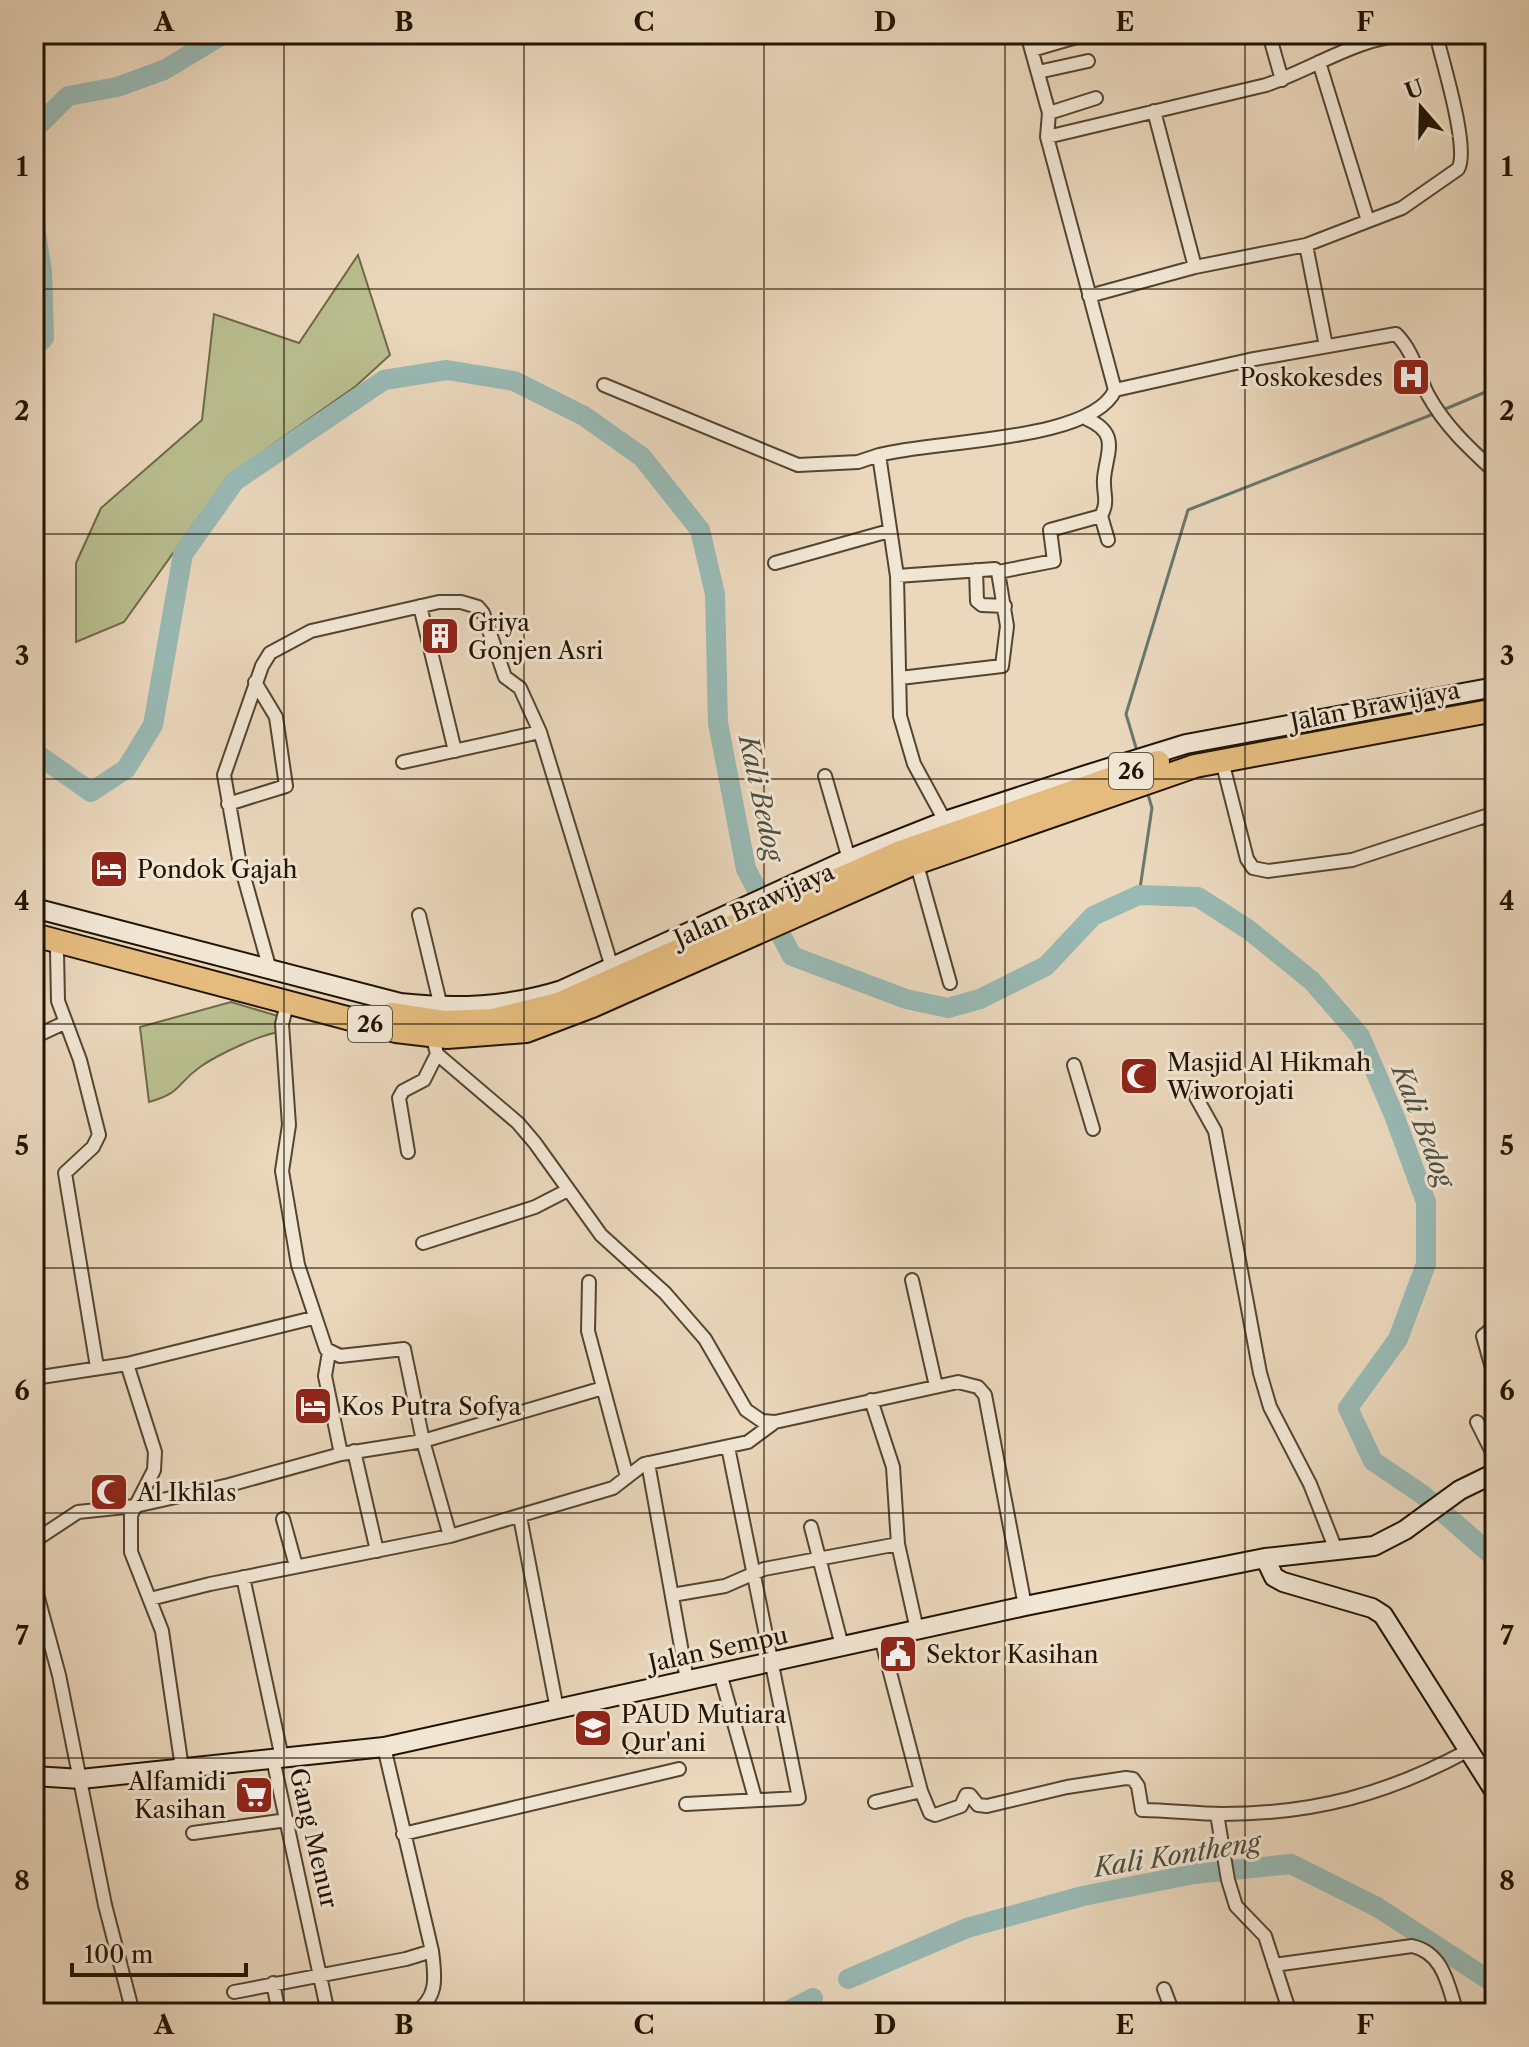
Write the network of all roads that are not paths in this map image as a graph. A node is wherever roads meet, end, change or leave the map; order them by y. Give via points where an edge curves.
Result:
1 (1027, 34) edge
2 (1269, 34) edge
3 (1409, 34) edge
4 (1436, 34) edge
5 (1080, 36) dead end
6 (1036, 49) junction
7 (1088, 61) dead end
8 (1319, 62) junction
9 (1042, 71) junction
10 (1282, 80) junction
11 (1096, 98) dead end
12 (1154, 111) junction
13 (1049, 113) junction
14 (1047, 137) junction
15 (1368, 221) junction
16 (1306, 245) junction
17 (1195, 267) junction
18 (1089, 296) junction
19 (1326, 346) junction
20 (604, 385) dead end
21 (1115, 390) junction
22 (1087, 419) junction
23 (879, 455) junction
24 (1495, 472) edge
25 (1101, 516) junction
26 (889, 531) junction
27 (1108, 540) dead end
28 (775, 563) dead end
29 (976, 570) junction
30 (998, 572) junction
31 (897, 576) junction
32 (420, 606) junction
33 (1005, 606) junction
34 (900, 678) junction
35 (255, 682) junction
36 (1495, 687) edge
37 (1495, 695) edge
38 (1495, 710) edge
39 (1495, 719) edge
40 (540, 732) junction
41 (455, 751) junction
42 (403, 762) dead end
43 (1223, 766) junction
44 (825, 776) dead end
45 (1098, 790) junction
46 (228, 804) junction
47 (1492, 814) edge
48 (945, 821) junction
49 (1495, 838) edge
50 (849, 859) junction
51 (919, 872) junction
52 (34, 908) edge
53 (787, 909) junction
54 (419, 915) dead end
55 (34, 920) edge
56 (34, 935) edge
57 (34, 945) edge
58 (698, 948) junction
59 (57, 951) junction
60 (270, 970) junction
61 (613, 971) junction
62 (950, 983) dead end
63 (441, 1007) junction
64 (285, 1012) junction
65 (64, 1023) junction
66 (34, 1037) edge
67 (436, 1050) junction
68 (1074, 1065) dead end
69 (1196, 1097) dead end
70 (1093, 1129) dead end
71 (408, 1152) dead end
72 (568, 1190) junction
73 (423, 1243) dead end
74 (912, 1280) dead end
75 (589, 1282) dead end
76 (313, 1318) junction
77 (1495, 1326) edge
78 (329, 1352) junction
79 (127, 1364) junction
80 (97, 1367) junction
81 (34, 1378) edge
82 (1495, 1379) edge
83 (936, 1386) junction
84 (603, 1388) junction
85 (871, 1400) junction
86 (775, 1422) junction
87 (1477, 1422) dead end
88 (423, 1441) junction
89 (728, 1447) junction
90 (347, 1452) junction
91 (1495, 1458) edge
92 (648, 1463) junction
93 (1495, 1473) edge
94 (627, 1477) junction
95 (135, 1506) junction
96 (520, 1517) junction
97 (283, 1519) dead end
98 (811, 1527) dead end
99 (450, 1536) junction
100 (34, 1541) edge
101 (898, 1544) junction
102 (1336, 1550) junction
103 (377, 1551) junction
104 (1265, 1558) junction
105 (819, 1559) junction
106 (296, 1566) junction
107 (753, 1574) junction
108 (243, 1577) junction
109 (34, 1583) edge
110 (672, 1595) junction
111 (150, 1599) junction
112 (1025, 1606) junction
113 (917, 1630) junction
114 (881, 1638) junction
115 (842, 1646) junction
116 (770, 1662) junction
117 (720, 1673) junction
118 (687, 1680) junction
119 (557, 1709) junction
120 (384, 1747) junction
121 (1469, 1750) junction
122 (278, 1759) junction
123 (182, 1768) junction
124 (679, 1769) dead end
125 (34, 1776) edge
126 (81, 1779) junction
127 (921, 1791) junction
128 (1495, 1792) edge
129 (755, 1798) junction
130 (875, 1802) dead end
131 (686, 1804) dead end
132 (1217, 1814) junction
133 (287, 1820) junction
134 (193, 1833) dead end
135 (403, 1834) junction
136 (432, 1951) junction
137 (1274, 1965) junction
138 (322, 1974) junction
139 (273, 1983) junction
140 (1164, 1989) dead end
141 (234, 1992) dead end
142 (133, 2013) edge
143 (279, 2013) edge
144 (328, 2013) edge
145 (415, 2013) edge
146 (1173, 2013) edge
147 (1290, 2013) edge
148 (1457, 2013) edge

1 - 6 street
2 - 10 street
3 - 8 street via 1367,41
4 - 15 street via 1462,159 1458,169 1402,208
5 - 6 street
6 - 9 street
7 - 9 street
8 - 10 street
8 - 15 street
9 - 13 street
10 - 12 street
11 - 13 street
12 - 14 street
12 - 17 street
13 - 14 street
14 - 18 street
15 - 16 street
16 - 17 street
16 - 19 street
17 - 18 street
18 - 21 street
19 - 21 street
19 - 24 street via 1396,334 1407,345 1446,425
20 - 23 street via 798,465 858,462
21 - 22 street via 1110,402
22 - 23 street
22 - 25 street via 1105,435 1112,453
23 - 26 street
25 - 27 street
25 - 30 street via 1051,529 1053,561
26 - 28 street
26 - 31 street
29 - 30 street
29 - 31 street
29 - 33 street via 977,601
30 - 33 street
31 - 34 street
32 - 35 street via 311,631 270,653
32 - 40 street via 461,602 478,607 505,677 520,688
32 - 41 street
33 - 34 street via 1002,666
34 - 48 street via 906,743
35 - 46 street via 224,775
35 - 46 street via 276,717 286,786
36 - 45 street via 1186,744
37 - 45 highway, Jalan Brawijaya / 26 via 1189,753
38 - 43 highway, Jalan Brawijaya
39 - 43 highway
40 - 41 street
40 - 61 street
41 - 42 street
43 - 45 highway, Jalan Brawijaya / 26 via 1147,788
43 - 47 street via 1247,859 1253,868 1268,871 1352,860
44 - 50 street
45 - 48 street
45 - 51 highway
45 - 53 highway, Jalan Brawijaya / 26 via 898,853
46 - 60 street
47 - 49 street
48 - 50 street
50 - 53 street
51 - 53 highway
51 - 62 street
52 - 60 street
53 - 58 highway, Jalan Brawijaya / 26
54 - 63 street
55 - 61 highway, Jalan Brawijaya / 26 via 399,1016 444,1022 525,1015 558,1004
56 - 58 highway, Jalan Brawijaya / 26 via 396,1031 447,1037 526,1031 592,1006
57 - 59 street
58 - 61 highway, Jalan Brawijaya / 26
58 - 67 street via 535,1037
59 - 64 street
59 - 65 street via 56,991
60 - 63 street via 400,1003
61 - 63 street via 523,1003
64 - 67 street
64 - 76 street via 289,1125 282,1171
65 - 66 street
65 - 80 street via 80,1060 99,1135 65,1173
67 - 71 street via 424,1080 399,1098
67 - 72 street via 518,1123
68 - 70 street
69 - 102 street via 1215,1131 1270,1407 1310,1484
72 - 73 street via 535,1207
72 - 86 street via 601,1235 665,1293 705,1339 746,1410 762,1421
74 - 83 street
75 - 84 street via 588,1331
76 - 78 street
76 - 79 street
77 - 82 street via 1483,1336
78 - 88 street via 340,1356 404,1349
78 - 90 street via 325,1376
79 - 80 street
79 - 95 street via 155,1452 154,1470
80 - 81 street
83 - 85 street
83 - 112 street via 969,1383 985,1395
84 - 88 street
84 - 94 street
85 - 86 street
85 - 101 street via 893,1467
86 - 89 street via 748,1442
87 - 91 street
88 - 90 street
88 - 99 street
89 - 92 street
89 - 107 street
90 - 95 street
90 - 103 street
92 - 94 street
92 - 110 street
93 - 102 street, Jalan Sempu via 1374,1546
94 - 96 street via 613,1488
95 - 100 street via 78,1512
95 - 111 street via 131,1552
96 - 99 street
96 - 119 street
97 - 106 street
98 - 105 street
99 - 103 street
101 - 105 street
101 - 113 street
102 - 104 street, Jalan Sempu
103 - 106 street
104 - 112 street, Jalan Sempu
104 - 121 street via 1274,1577 1283,1582 1383,1615
105 - 107 street
105 - 115 street
106 - 108 street
107 - 110 street via 725,1586
107 - 116 street
108 - 111 street
108 - 122 street, Gang Menur
109 - 126 street
110 - 118 street
111 - 123 street via 162,1631
112 - 113 street, Jalan Sempu
113 - 114 street, Jalan Sempu
114 - 115 street, Jalan Sempu
114 - 127 street
115 - 116 street, Jalan Sempu
116 - 117 street, Jalan Sempu
116 - 129 street via 799,1798
117 - 118 street, Jalan Sempu
117 - 129 street
118 - 119 street, Jalan Sempu
119 - 120 street, Jalan Sempu
120 - 122 street, Jalan Sempu
120 - 135 street
121 - 128 street
121 - 132 street via 1418,1778 1343,1802
122 - 123 street, Jalan Sempu
122 - 133 street, Gang Menur
123 - 126 street, Jalan Sempu
124 - 135 street
125 - 126 street, Jalan Sempu
126 - 142 street
127 - 130 street
127 - 132 street via 935,1815 961,1806 966,1795 987,1806 1126,1778 1138,1786 1142,1810
129 - 131 street
132 - 137 street via 1236,1906 1261,1929
133 - 134 street
133 - 138 street, Gang Menur
135 - 136 street
136 - 138 street
136 - 145 street via 436,1983 432,1997
137 - 147 street
137 - 148 street via 1424,1948 1443,1969
138 - 139 street
138 - 144 street, Gang Menur
139 - 141 street
139 - 143 street
140 - 146 street

